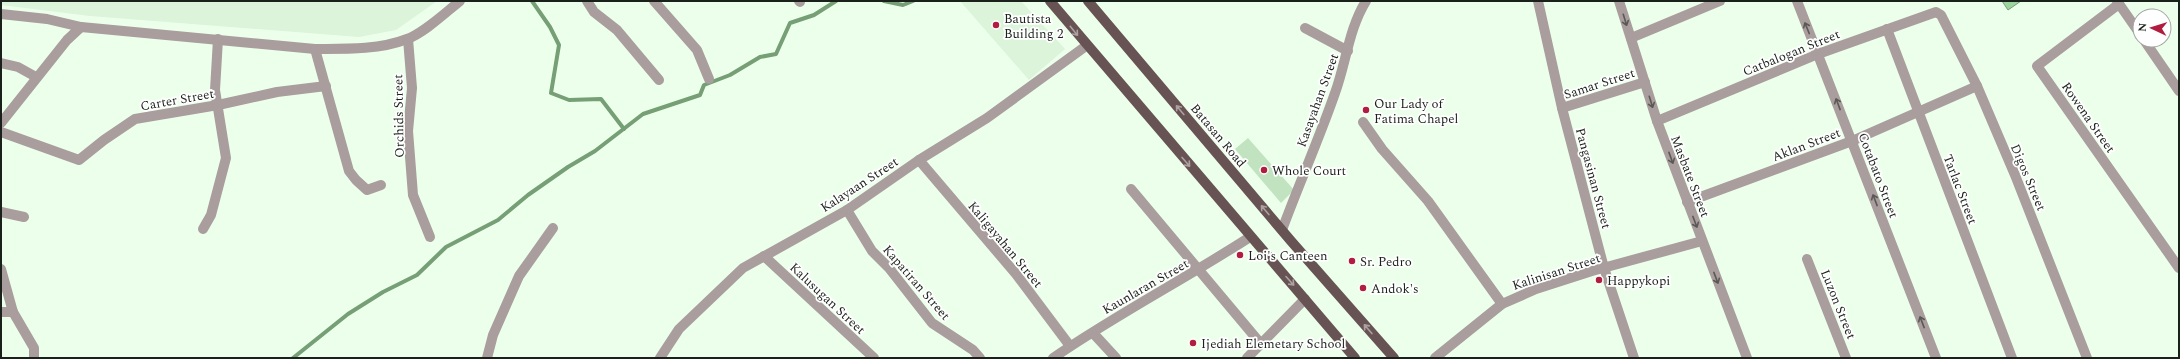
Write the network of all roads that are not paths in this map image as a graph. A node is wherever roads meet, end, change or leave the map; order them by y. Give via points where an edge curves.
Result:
1 (460, 1) edge
2 (587, 1) edge
3 (654, 1) edge
4 (1050, 1) edge
5 (1088, 1) edge
6 (1366, 1) edge
7 (1538, 1) edge
8 (1619, 1) edge
9 (1720, 1) edge
10 (1797, 1) edge
11 (2118, 3) edge
12 (1936, 12) joint
13 (1, 14) edge
14 (2132, 23) edge
15 (81, 27) junction
16 (1305, 28) dead end
17 (1887, 29) junction
18 (1631, 38) junction
19 (218, 39) junction
20 (408, 39) junction
21 (1086, 46) junction
22 (2149, 48) edge
23 (316, 49) junction
24 (1348, 51) junction
25 (1818, 54) junction
26 (1, 63) edge
27 (36, 77) junction
28 (709, 79) dead end
29 (659, 80) dead end
30 (1645, 82) junction
31 (326, 86) junction
32 (1977, 86) junction
33 (2179, 91) edge
34 (218, 105) junction
35 (1562, 108) junction
36 (4, 113) edge
37 (1919, 113) junction
38 (1657, 121) junction
39 (1363, 122) dead end
40 (1, 123) edge
41 (1, 132) edge
42 (1852, 140) junction
43 (919, 160) junction
44 (381, 185) dead end
45 (1131, 189) dead end
46 (1687, 202) junction
47 (847, 210) junction
48 (1, 212) edge
49 (24, 217) dead end
50 (203, 228) dead end
51 (553, 228) dead end
52 (1282, 230) junction
53 (430, 237) dead end
54 (1250, 237) junction
55 (1702, 241) junction
56 (764, 256) junction
57 (1807, 259) dead end
58 (2178, 263) edge
59 (1604, 268) junction
60 (1, 269) edge
61 (1200, 269) junction
62 (1305, 299) junction
63 (1502, 304) junction
64 (1, 312) edge
65 (13, 312) junction
66 (1093, 333) junction
67 (1262, 344) junction
68 (1070, 346) junction
69 (34, 358) edge
70 (487, 358) edge
71 (660, 358) edge
72 (874, 358) edge
73 (980, 358) edge
74 (1053, 358) edge
75 (1116, 358) edge
76 (1247, 358) edge
77 (1356, 358) edge
78 (1394, 358) edge
79 (1435, 358) edge
80 (1634, 358) edge
81 (1747, 358) edge
82 (1846, 358) edge
83 (1936, 358) edge
84 (2012, 358) edge
85 (2088, 358) edge

1 - 20 street
2 - 29 street via 594,12 617,30
3 - 28 street via 697,50
4 -> 21 main road
52 -> 5 main road, Batasan Road
6 - 24 street, Kasayahan Street via 1355,20
7 - 35 street, Pangasinan Street
8 -> 18 street, Masbate Street
9 - 18 street
25 -> 10 street, Cotabato Street
11 - 14 street
11 - 58 street, Rowena Street via 2037,66
12 - 17 street, Catbalogan Street
12 - 32 street, Digos Street via 1941,15
13 - 15 street via 47,19
15 - 19 street
15 - 27 street
16 - 24 street
17 - 25 street, Catbalogan Street
17 - 37 street, Tarlac Street
18 - 30 street, Masbate Street
19 - 23 street
19 - 34 street via 215,90
20 - 23 street via 368,48
20 - 53 street, Orchids Street via 412,88 408,131 413,195
21 - 43 street, Kalayaan Street via 987,118
21 -> 54 main road
22 - 33 street
23 - 31 street
24 - 52 street, Kasayahan Street via 1335,94
25 - 38 street, Catbalogan Street
42 -> 25 street, Cotabato Street
26 - 27 street via 18,67
27 - 36 street
30 - 35 street, Samar Street
30 -> 38 street, Masbate Street
31 - 34 street, Carter Street via 277,92
31 - 44 street via 349,171 367,190
32 - 37 street, Aklan Street
32 - 85 street, Digos Street
34 - 41 street, Carter Street via 135,119 79,160
34 - 50 street via 226,158 211,215
35 - 59 street, Pangasinan Street
36 - 40 street
37 - 42 street, Aklan Street
37 - 84 street, Tarlac Street
38 -> 46 street, Masbate Street
39 - 63 street via 1382,149 1428,201
42 - 46 street, Aklan Street
83 -> 42 street, Cotabato Street
43 - 47 street, Kalayaan Street
43 - 68 street, Kaligayahan Street via 1016,274
45 - 61 street
46 -> 55 street, Masbate Street
47 - 56 street, Kalayaan Street
47 - 73 street, Kapatiran Street via 872,252 932,323 973,350
48 - 49 street
51 - 70 street via 519,276 493,335
78 -> 52 main road, Batasan Road
54 - 61 street, Kaunlaran Street
54 -> 62 main road
55 - 59 street, Kalinisan Street
55 -> 81 street, Masbate Street
56 - 71 street, Kalayaan Street via 743,268 711,297 679,329
56 - 72 street, Kalusugan Street
57 - 82 street, Luzon Street
59 - 63 street, Kalinisan Street via 1548,285
59 - 80 street, Pangasinan Street
60 - 65 street
61 - 66 street, Kaunlaran Street via 1112,319
61 - 67 street
62 - 67 street
62 - 77 main road
63 - 79 street, Kalinisan Street
64 - 65 street
65 - 69 street via 34,348
66 - 68 street, Kaunlaran Street
66 - 75 street
67 - 76 street
68 - 74 street, Kaunlaran Street

